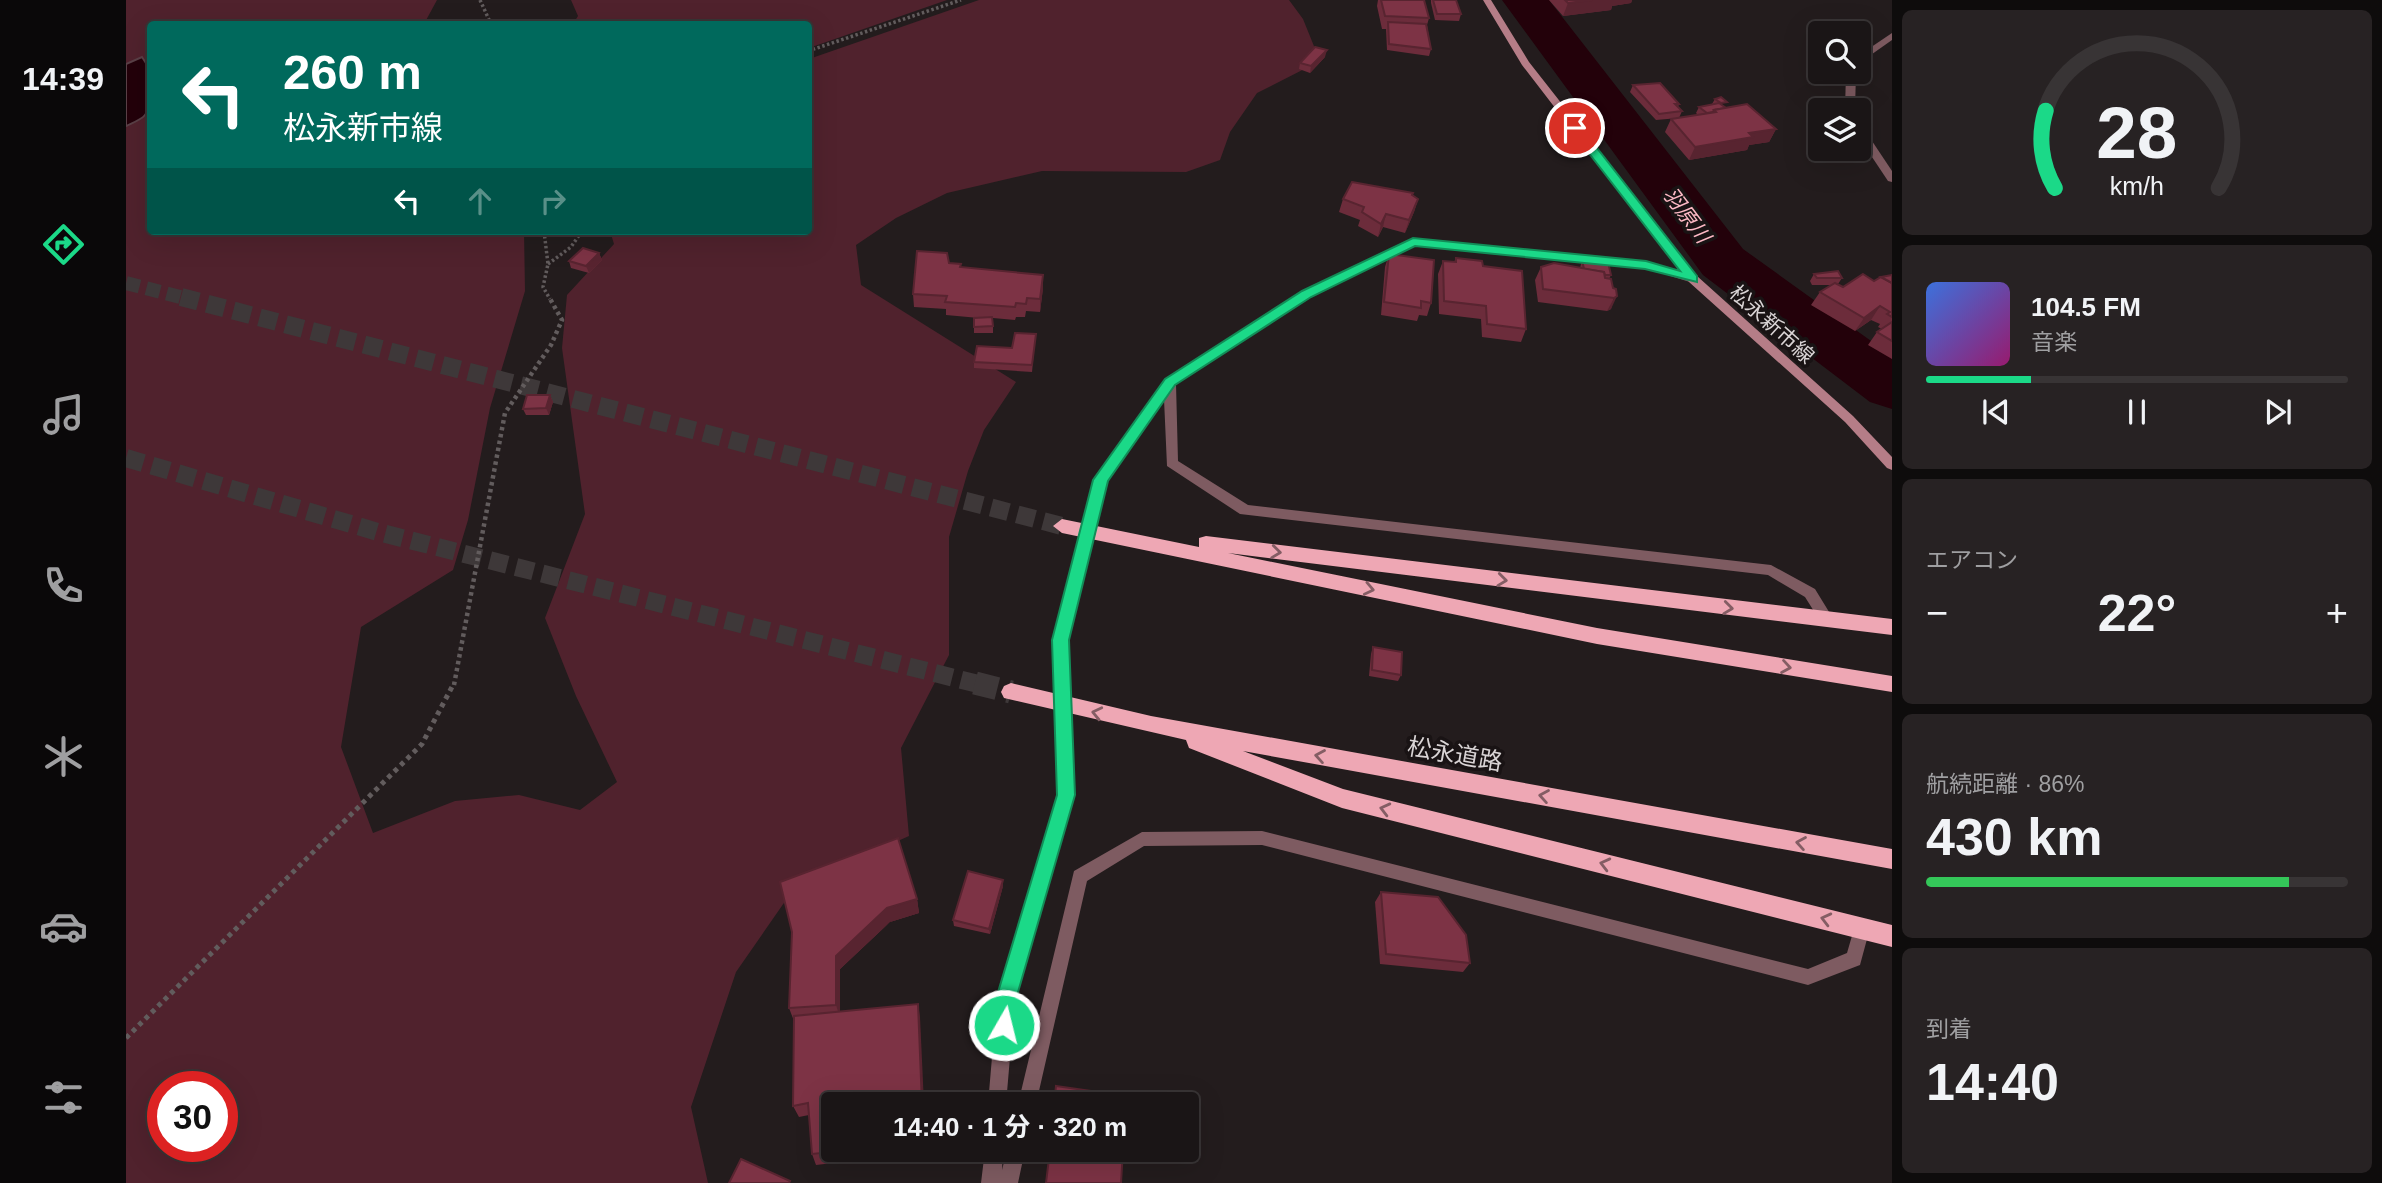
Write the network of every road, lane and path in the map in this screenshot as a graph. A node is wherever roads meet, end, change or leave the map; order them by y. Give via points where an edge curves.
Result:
1 (480, 0) edge
2 (961, 0) edge
3 (1487, 0) edge
4 (490, 21) edge
5 (1892, 36) edge
6 (812, 50) edge
7 (1871, 51) edge
8 (1871, 147) edge
9 (1892, 178) edge
10 (544, 235) edge
11 (579, 235) edge
12 (548, 264) junction
13 (1693, 279) junction
14 (1170, 382) junction
15 (1892, 465) edge
16 (1827, 620) junction
17 (1892, 627) edge
18 (1892, 684) edge
19 (1011, 692) tunnel mouth
20 (1151, 725) junction
21 (1892, 859) edge
22 (1862, 928) junction
23 (1892, 936) edge
24 (126, 1038) edge
25 (999, 1092) edge
26 (1030, 1092) edge
27 (992, 1162) edge
28 (1013, 1162) edge
29 (991, 1183) edge
30 (1008, 1183) edge

1 - 4 path
2 - 6 path
3 - 13 main road, 松永新市線 via 1525,63
5 - 7 street
8 - 9 street
10 - 12 path
11 - 12 path
12 - 24 path via 543,287 562,320 551,345 505,413 453,690 422,744
13 - 14 street via 1646,265 1413,242 1307,294
13 - 15 main road, 松永新市線 via 1849,419
14 - 16 street via 1172,463 1245,510 1772,570 1810,593
14 - 25 street, bridge via 1101,480 1060,640 1066,795 1006,999
16 - 17 highway
16 -> 18 highway via 1062,526 1597,636
20 -> 19 highway, 松永道路
21 -> 20 highway, 松永道路
22 -> 20 highway via 1342,798
22 - 23 highway
22 - 26 street via 1854,959 1808,977 1262,838 1142,839 1080,876
27 - 29 street
28 - 30 street

